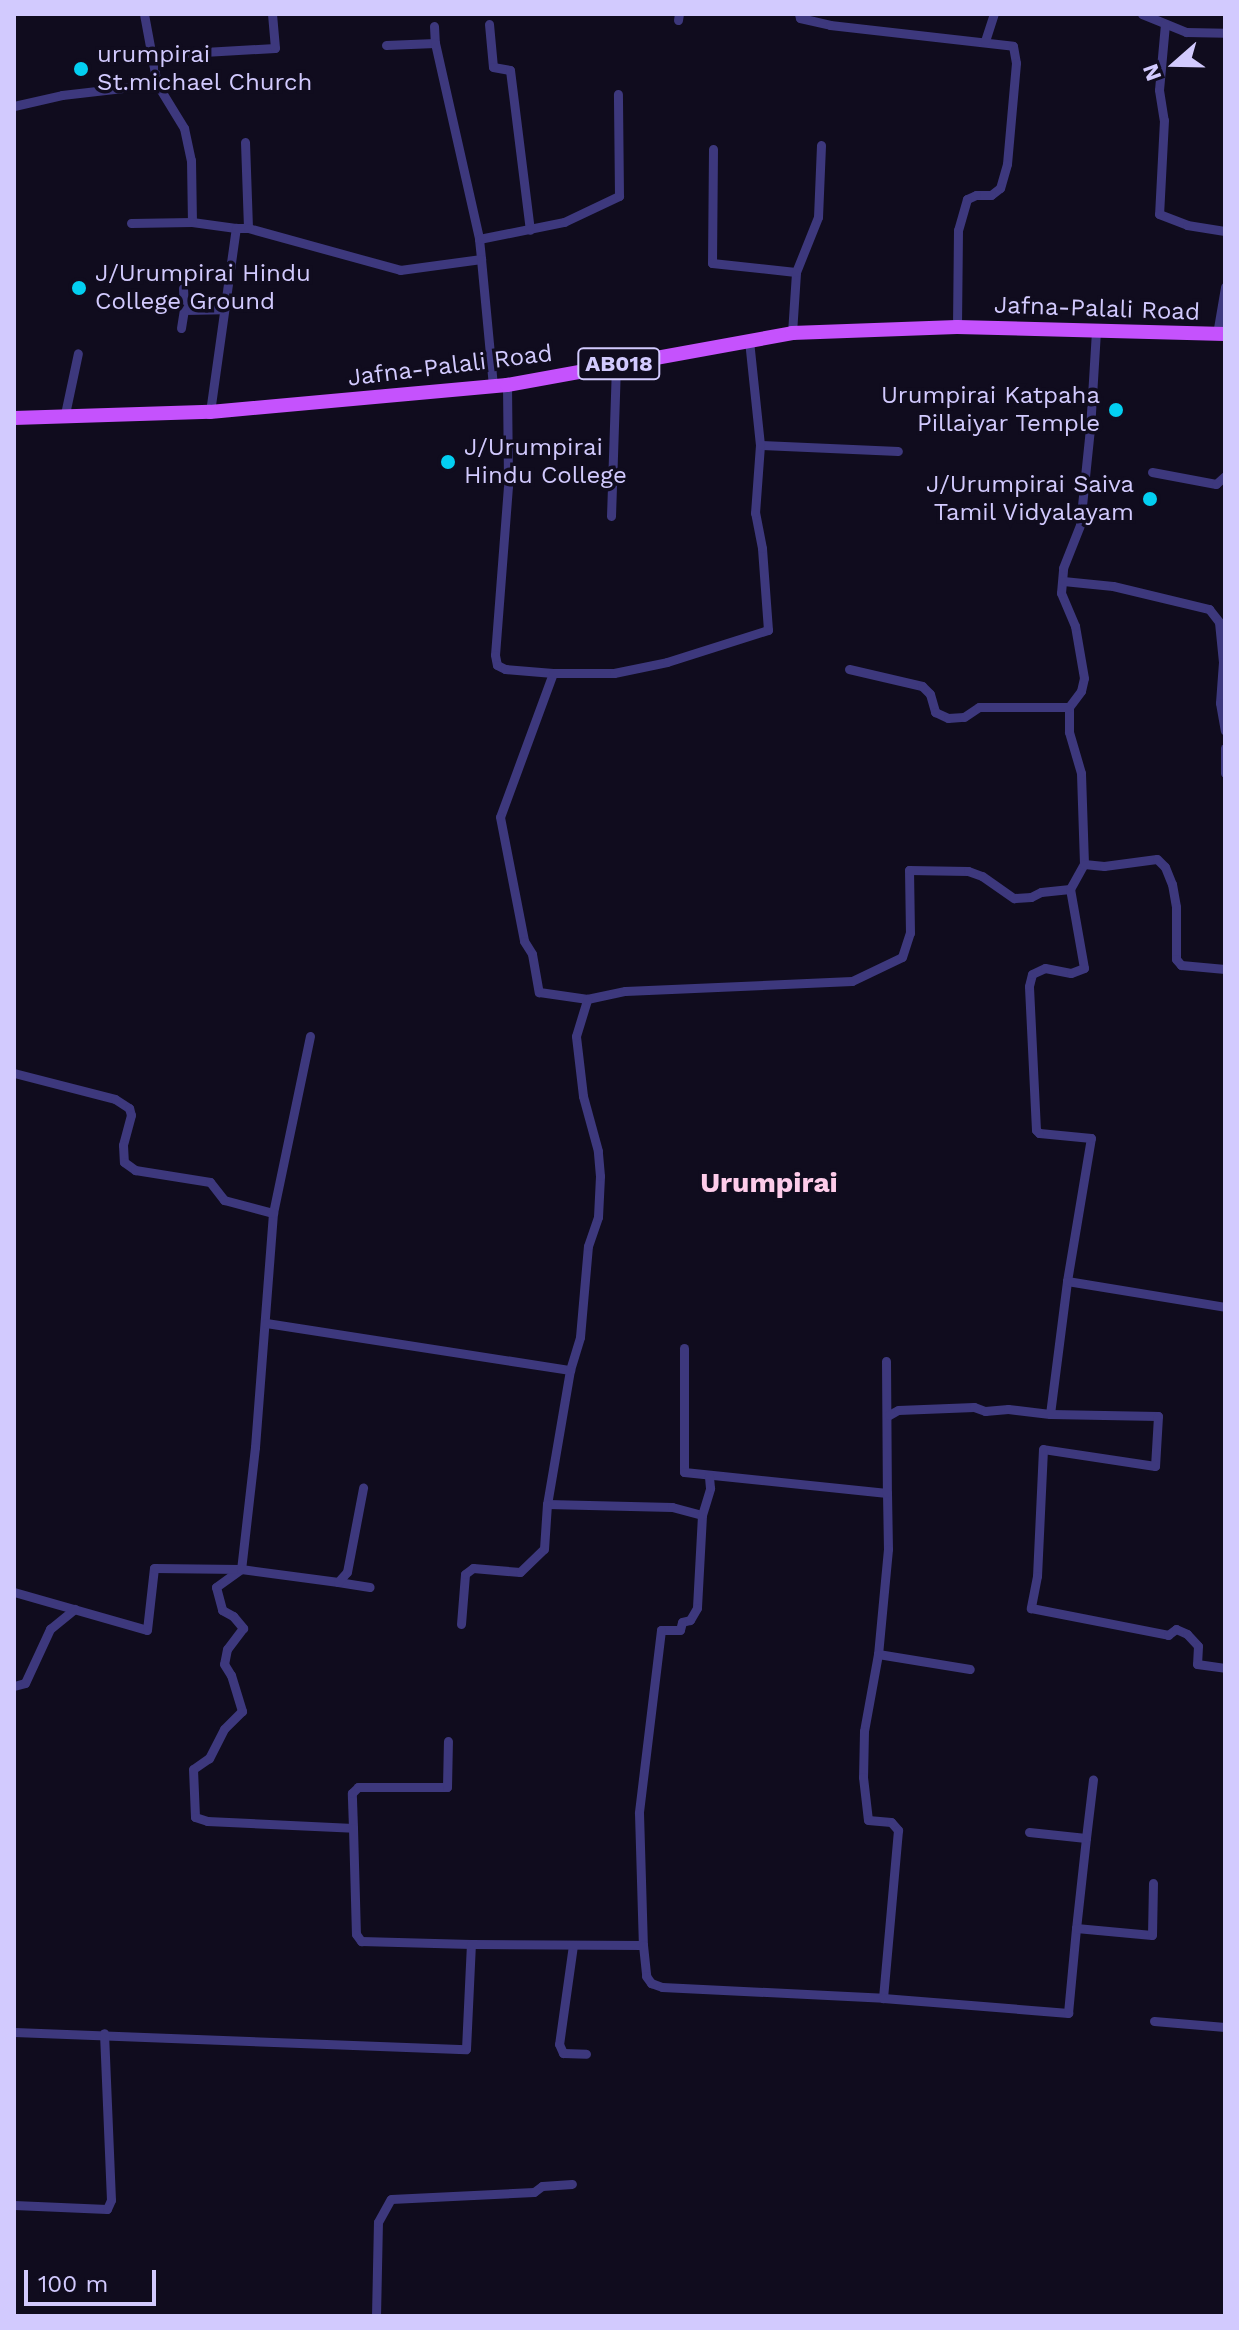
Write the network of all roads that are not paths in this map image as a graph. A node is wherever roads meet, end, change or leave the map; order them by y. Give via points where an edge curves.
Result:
1 (144, 14) edge
2 (272, 14) edge
3 (799, 14) edge
4 (994, 14) edge
5 (1142, 14) edge
6 (489, 24) dead end
7 (1165, 24) junction
8 (434, 26) dead end
9 (1225, 33) edge
10 (985, 41) junction
11 (435, 43) junction
12 (386, 45) dead end
13 (152, 55) junction
14 (157, 84) junction
15 (618, 94) dead end
16 (14, 106) edge
17 (245, 142) dead end
18 (821, 145) dead end
19 (713, 149) dead end
20 (192, 222) junction
21 (131, 223) dead end
22 (236, 228) junction
23 (248, 228) junction
24 (530, 230) junction
25 (1225, 231) edge
26 (479, 239) junction
27 (481, 259) junction
28 (796, 272) junction
29 (1225, 287) edge
30 (183, 288) dead end
31 (223, 309) junction
32 (184, 310) junction
33 (957, 327) junction
34 (181, 328) dead end
35 (1096, 331) junction
36 (792, 333) junction
37 (1221, 334) edge
38 (749, 340) junction
39 (78, 353) dead end
40 (616, 365) junction
41 (500, 385) junction
42 (210, 412) junction
43 (65, 414) junction
44 (14, 418) edge
45 (760, 445) junction
46 (898, 451) dead end
47 (1152, 472) dead end
48 (1225, 476) edge
49 (611, 516) dead end
50 (1063, 581) junction
51 (849, 669) dead end
52 (553, 673) junction
53 (1069, 707) junction
54 (1225, 731) edge
55 (1225, 748) edge
56 (1225, 773) edge
57 (1084, 864) junction
58 (1070, 889) junction
59 (1225, 969) edge
60 (587, 999) junction
61 (310, 1036) dead end
62 (14, 1073) edge
63 (273, 1213) junction
64 (1067, 1281) junction
65 (1225, 1307) edge
66 (266, 1323) junction
67 (684, 1348) dead end
68 (886, 1361) dead end
69 (570, 1370) junction
70 (1050, 1414) junction
71 (889, 1415) junction
72 (709, 1476) junction
73 (363, 1488) dead end
74 (887, 1493) junction
75 (547, 1504) junction
76 (702, 1515) junction
77 (241, 1569) junction
78 (338, 1582) junction
79 (370, 1587) dead end
80 (14, 1592) edge
81 (75, 1609) junction
82 (461, 1624) dead end
83 (878, 1654) junction
84 (1225, 1668) edge
85 (970, 1669) dead end
86 (14, 1686) edge
87 (448, 1741) dead end
88 (1093, 1779) dead end
89 (353, 1828) junction
90 (1029, 1832) dead end
91 (1086, 1838) junction
92 (1153, 1883) dead end
93 (1076, 1928) junction
94 (471, 1944) junction
95 (573, 1945) junction
96 (643, 1945) junction
97 (883, 1998) junction
98 (1154, 2021) dead end
99 (1225, 2027) edge
100 (14, 2032) edge
101 (104, 2033) junction
102 (586, 2054) dead end
103 (572, 2184) dead end
104 (14, 2205) edge
105 (376, 2316) edge

1 - 13 street
2 - 13 street via 275,48
3 - 10 street via 830,25
4 - 10 street
5 - 7 street
6 - 24 street via 493,67 510,70
7 - 9 street via 1186,32
7 - 25 street via 1159,214
8 - 11 street
10 - 33 street via 1013,46 1007,164 1000,188 967,199 958,230
11 - 12 street
11 - 26 street
13 - 14 street
14 - 16 street
14 - 20 street via 184,128 191,160
15 - 24 street via 619,196 564,222
17 - 23 street
18 - 28 street via 818,217
19 - 28 street via 712,263
20 - 21 street
20 - 22 street
22 - 23 street
22 - 31 street
23 - 27 street via 400,270
24 - 26 street
26 - 27 street
27 - 41 street
28 - 36 street
29 - 37 street
30 - 32 street
31 - 32 street
31 - 42 street
32 - 34 street
33 - 35 main road, Jafna-Palali Road / AB018
33 - 36 main road, Jafna-Palali Road / AB018
35 - 37 main road, Jafna-Palali Road / AB018
35 - 50 street via 1080,525
36 - 38 main road, Jafna-Palali Road / AB018
38 - 40 main road, Jafna-Palali Road / AB018
38 - 45 street
39 - 43 street
40 - 41 main road, Jafna-Palali Road / AB018
40 - 49 street
41 - 42 main road, Jafna-Palali Road / AB018
41 - 52 street via 508,486 495,655 497,665 505,669
42 - 43 main road, Jafna-Palali Road / AB018
43 - 44 main road, Jafna-Palali Road / AB018
45 - 46 street
45 - 52 street via 755,513 768,630 614,673
47 - 48 street via 1216,484
50 - 53 street via 1061,593 1075,626 1084,678
50 - 54 street via 1113,586 1209,609 1219,622
51 - 53 street via 922,686 935,712 948,718 964,717 979,707
52 - 60 street via 500,817 539,992
53 - 57 street via 1084,803
55 - 56 street
57 - 58 street
57 - 59 street via 1157,859 1172,884 1176,959 1181,965
58 - 60 street via 1014,898 968,871 915,867 907,874 910,933 902,957 869,975 852,981 625,991
58 - 64 street via 1084,968 1071,973 1045,968 1032,974 1029,986 1036,1130 1091,1138
60 - 69 street via 576,1036 600,1176 580,1337
61 - 63 street
62 - 63 street via 115,1099 129,1108 124,1162 135,1170 210,1182 224,1200
63 - 66 street
64 - 65 street
64 - 70 street
66 - 69 street
66 - 77 street
67 - 72 street via 684,1472
68 - 71 street via 884,1403
69 - 75 street
70 - 71 street via 974,1407 898,1410
70 - 84 street via 1158,1416 1155,1466 1043,1449 1031,1608 1168,1635 1176,1629 1198,1646 1197,1664
71 - 74 street
72 - 74 street
72 - 76 street
73 - 78 street via 347,1572
74 - 83 street via 888,1549
75 - 76 street via 672,1507
75 - 82 street via 544,1549 520,1572 473,1568 465,1574
76 - 96 street via 697,1608 680,1630 661,1630 639,1813
77 - 78 street
77 - 81 street via 154,1568 147,1630
77 - 89 street via 216,1587 222,1610 243,1628 227,1649 224,1664 242,1711 224,1729 209,1758 193,1769 195,1817
78 - 79 street
80 - 81 street
81 - 86 street via 50,1629 25,1683
83 - 85 street
83 - 97 street via 864,1731 863,1777 868,1820 891,1822 898,1830
87 - 89 street via 447,1787 358,1787 352,1793
88 - 91 street
89 - 94 street via 356,1934 361,1941
90 - 91 street
91 - 93 street
92 - 93 street via 1152,1935
93 - 97 street via 1068,2013
94 - 95 street
94 - 101 street via 466,2049
95 - 96 street
95 - 102 street via 559,2044 563,2053
96 - 97 street via 646,1976 662,1987
98 - 99 street
100 - 101 street
101 - 104 street via 111,2200 107,2209
103 - 105 street via 542,2186 534,2192 391,2199 378,2222

